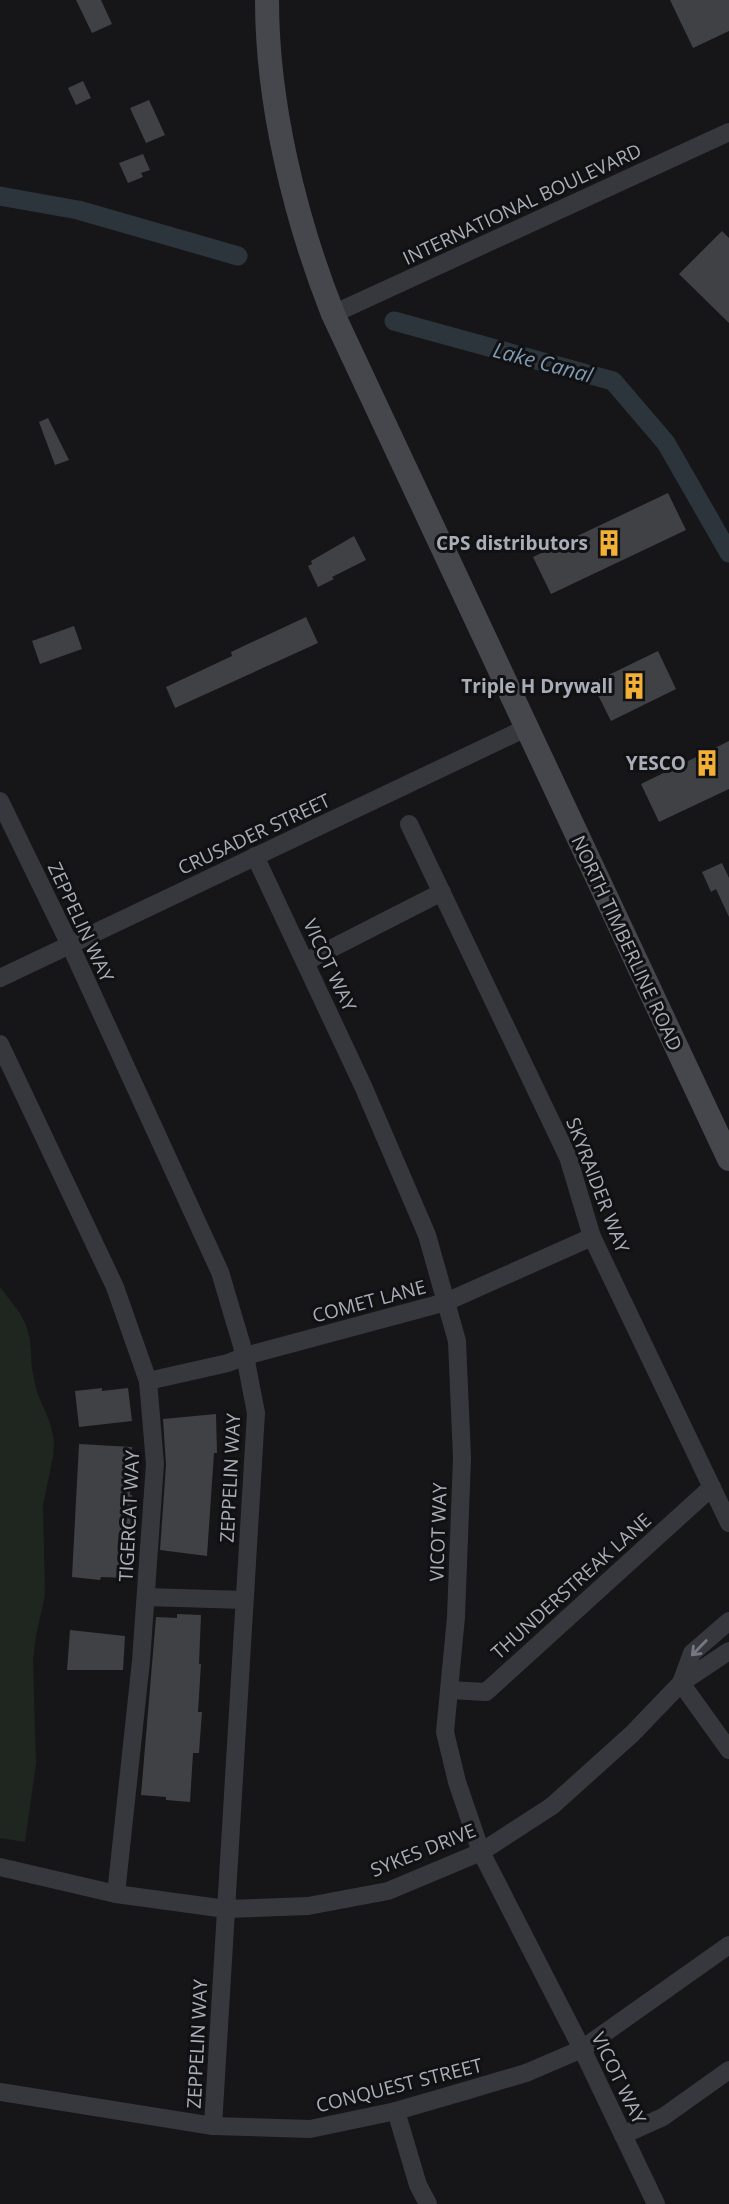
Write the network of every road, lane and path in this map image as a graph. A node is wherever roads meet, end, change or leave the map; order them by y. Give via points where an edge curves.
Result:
1 (267, 0) edge
2 (729, 132) edge
3 (333, 314) junction
4 (526, 728) junction
5 (0, 802) edge
6 (409, 824) dead end
7 (255, 856) junction
8 (442, 892) junction
9 (69, 945) junction
10 (305, 962) junction
11 (0, 978) edge
12 (0, 1044) edge
13 (729, 1159) edge
14 (592, 1237) junction
15 (446, 1302) junction
16 (245, 1356) junction
17 (148, 1381) junction
18 (712, 1487) junction
19 (729, 1523) edge
20 (146, 1597) junction
21 (244, 1600) junction
22 (729, 1621) edge
23 (729, 1651) edge
24 (681, 1684) junction
25 (449, 1690) junction
26 (729, 1750) edge
27 (481, 1852) junction
28 (0, 1867) edge
29 (116, 1894) junction
30 (226, 1909) junction
31 (729, 1945) edge
32 (582, 2049) junction
33 (729, 2070) edge
34 (0, 2092) edge
35 (396, 2111) junction
36 (213, 2126) junction
37 (623, 2135) junction
38 (428, 2204) edge
39 (656, 2204) edge

1 - 3 main road, NORTH TIMBERLINE ROAD via 272,82 289,174 306,240
2 - 3 street, INTERNATIONAL BOULEVARD
3 - 4 main road, NORTH TIMBERLINE ROAD
4 - 7 street, CRUSADER STREET
4 - 13 main road, NORTH TIMBERLINE ROAD
5 - 9 street, ZEPPELIN WAY
6 - 8 street, SKYRAIDER WAY
7 - 9 street, CRUSADER STREET
7 - 10 street, VICOT WAY
8 - 10 street
8 - 14 street, SKYRAIDER WAY via 568,1157
9 - 11 street, CRUSADER STREET
9 - 16 street, ZEPPELIN WAY via 220,1272
10 - 15 street, VICOT WAY via 427,1235
12 - 17 street, TIGERCAT WAY via 115,1287
14 - 15 street, COMET LANE
14 - 18 street, SKYRAIDER WAY
15 - 16 street, COMET LANE
15 - 25 street, VICOT WAY via 457,1341 462,1458
16 - 17 street, COMET LANE
16 - 21 street, ZEPPELIN WAY via 256,1413
17 - 20 street, TIGERCAT WAY via 155,1464
18 - 19 street, SKYRAIDER WAY
18 - 25 street, THUNDERSTREAK LANE via 486,1692
20 - 21 street
20 - 29 street, TIGERCAT WAY
21 - 30 street, ZEPPELIN WAY
22 -> 24 street via 692,1653
23 - 24 street
24 - 26 street
24 - 27 street, SYKES DRIVE via 552,1806
25 - 27 street, VICOT WAY via 445,1732
27 - 30 street, SYKES DRIVE via 388,1891 308,1906
27 - 32 street, VICOT WAY
28 - 29 street, SYKES DRIVE
29 - 30 street, SYKES DRIVE
30 - 36 street, ZEPPELIN WAY
31 - 32 street, CONQUEST STREET
32 - 35 street, CONQUEST STREET via 526,2073
32 - 37 street, VICOT WAY
33 - 37 street via 663,2117
34 - 36 street, CONQUEST STREET
35 - 36 street, CONQUEST STREET via 310,2129
35 - 38 street
37 - 39 street, VICOT WAY

